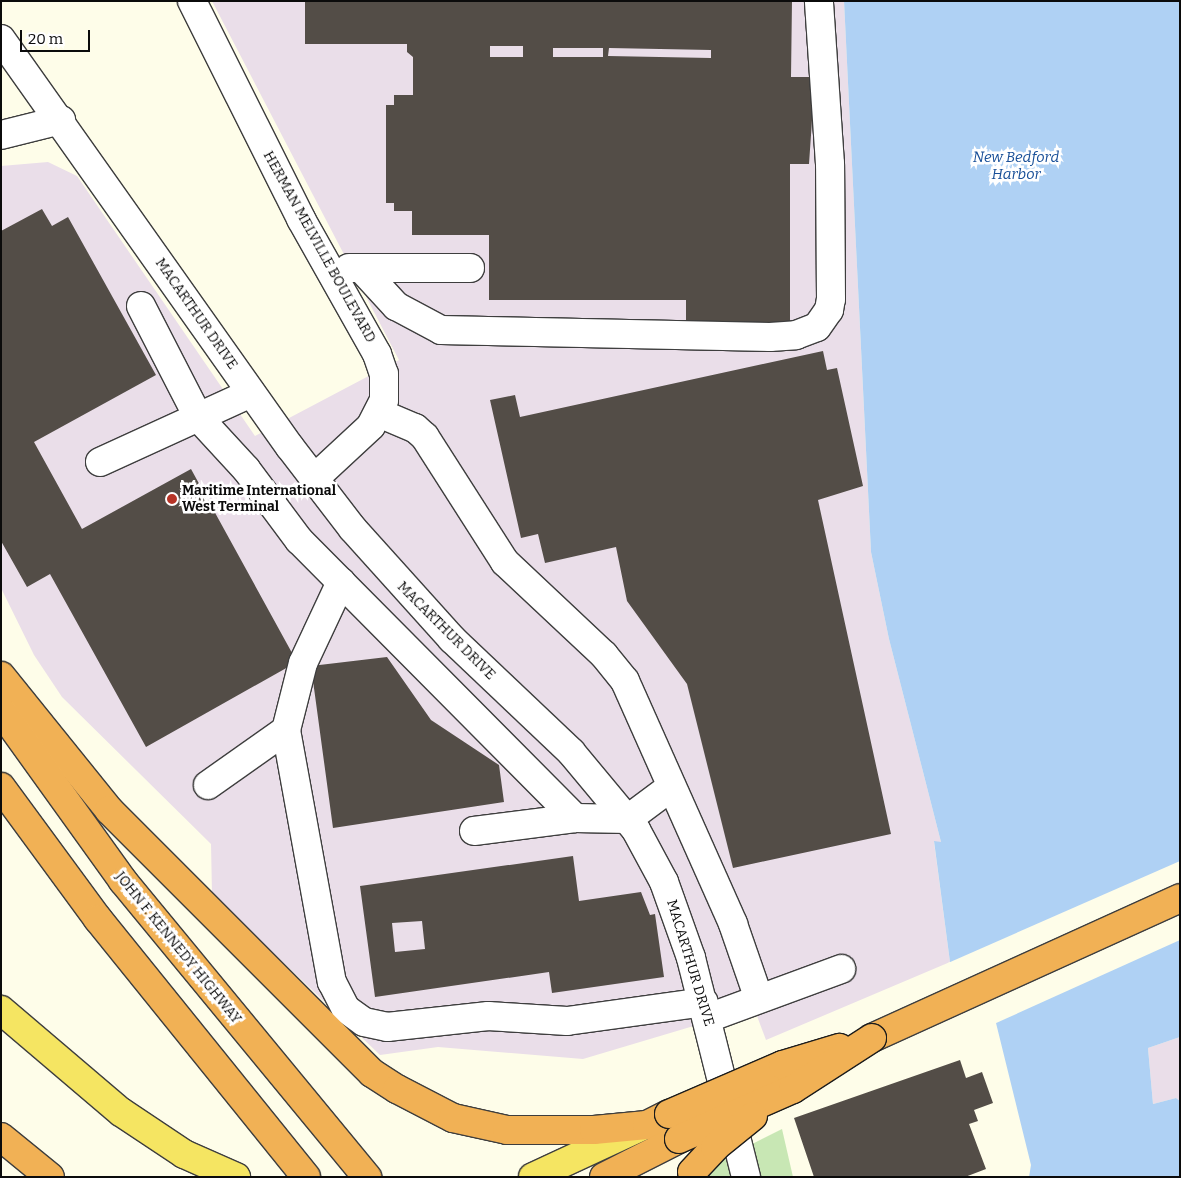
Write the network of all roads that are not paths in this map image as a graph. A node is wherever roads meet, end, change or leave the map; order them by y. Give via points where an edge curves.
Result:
1 (192, 1) edge
2 (819, 1) edge
3 (1, 39) edge
4 (61, 120) junction
5 (1, 135) edge
6 (329, 268) junction
7 (361, 268) junction
8 (470, 268) dead end
9 (141, 306) dead end
10 (396, 306) junction
11 (366, 332) junction
12 (251, 393) junction
13 (379, 413) junction
14 (198, 417) junction
15 (100, 462) dead end
16 (314, 479) junction
17 (341, 582) junction
18 (1, 676) edge
19 (1, 711) edge
20 (286, 730) junction
21 (208, 786) dead end
22 (1, 787) edge
23 (671, 787) junction
24 (575, 818) junction
25 (628, 819) junction
26 (474, 831) dead end
27 (1180, 898) edge
28 (841, 969) dead end
29 (759, 999) junction
30 (1, 1010) edge
31 (706, 1010) junction
32 (872, 1038) junction
33 (793, 1089) junction
34 (658, 1119) junction
35 (1, 1137) edge
36 (1, 1154) edge
37 (691, 1174) edge
38 (49, 1177) edge
39 (236, 1177) edge
40 (306, 1177) edge
41 (367, 1177) edge
42 (533, 1177) edge
43 (604, 1177) edge
44 (746, 1177) edge

1 - 6 street, HERMAN MELVILLE BOULEVARD
2 - 10 street via 830,164 831,299 829,310 817,327 796,335 770,337 441,330
3 - 4 street, MACARTHUR DRIVE
4 - 5 street
4 - 12 street, MACARTHUR DRIVE
6 - 7 street
6 - 11 street, HERMAN MELVILLE BOULEVARD
7 - 8 street
7 - 10 street
9 - 14 street
10 - 11 street
11 - 13 street, HERMAN MELVILLE BOULEVARD via 384,374
12 - 14 street
12 - 16 street, MACARTHUR DRIVE
13 - 16 street via 356,443
13 - 23 street via 415,428 425,437 505,562 615,666 631,693
14 - 15 street
14 - 17 street via 246,469 299,540
16 - 25 street, MACARTHUR DRIVE via 410,596 571,752
17 - 20 street via 303,663
17 - 24 street
18 - 34 highway via 109,810 372,1073 425,1106 480,1125 564,1132
19 - 41 highway, JOHN F. KENNEDY HIGHWAY via 123,881
20 - 21 street
20 - 31 street via 332,982 340,1002 357,1018 387,1028 488,1016 557,1022
22 - 40 highway via 92,912
23 - 25 street
23 - 29 street via 733,924
24 - 25 street
24 - 26 street
25 - 31 street, MACARTHUR DRIVE via 669,895
27 - 32 highway
28 - 29 street
29 - 31 street
30 - 39 main road via 94,1091 184,1154
31 - 44 street, MACARTHUR DRIVE
32 - 33 highway, bridge
32 - 34 highway, bridge via 782,1066
33 - 37 highway, bridge via 736,1127
33 - 43 highway, bridge via 679,1139
34 - 42 main road
35 - 38 highway
36 - 38 main road

